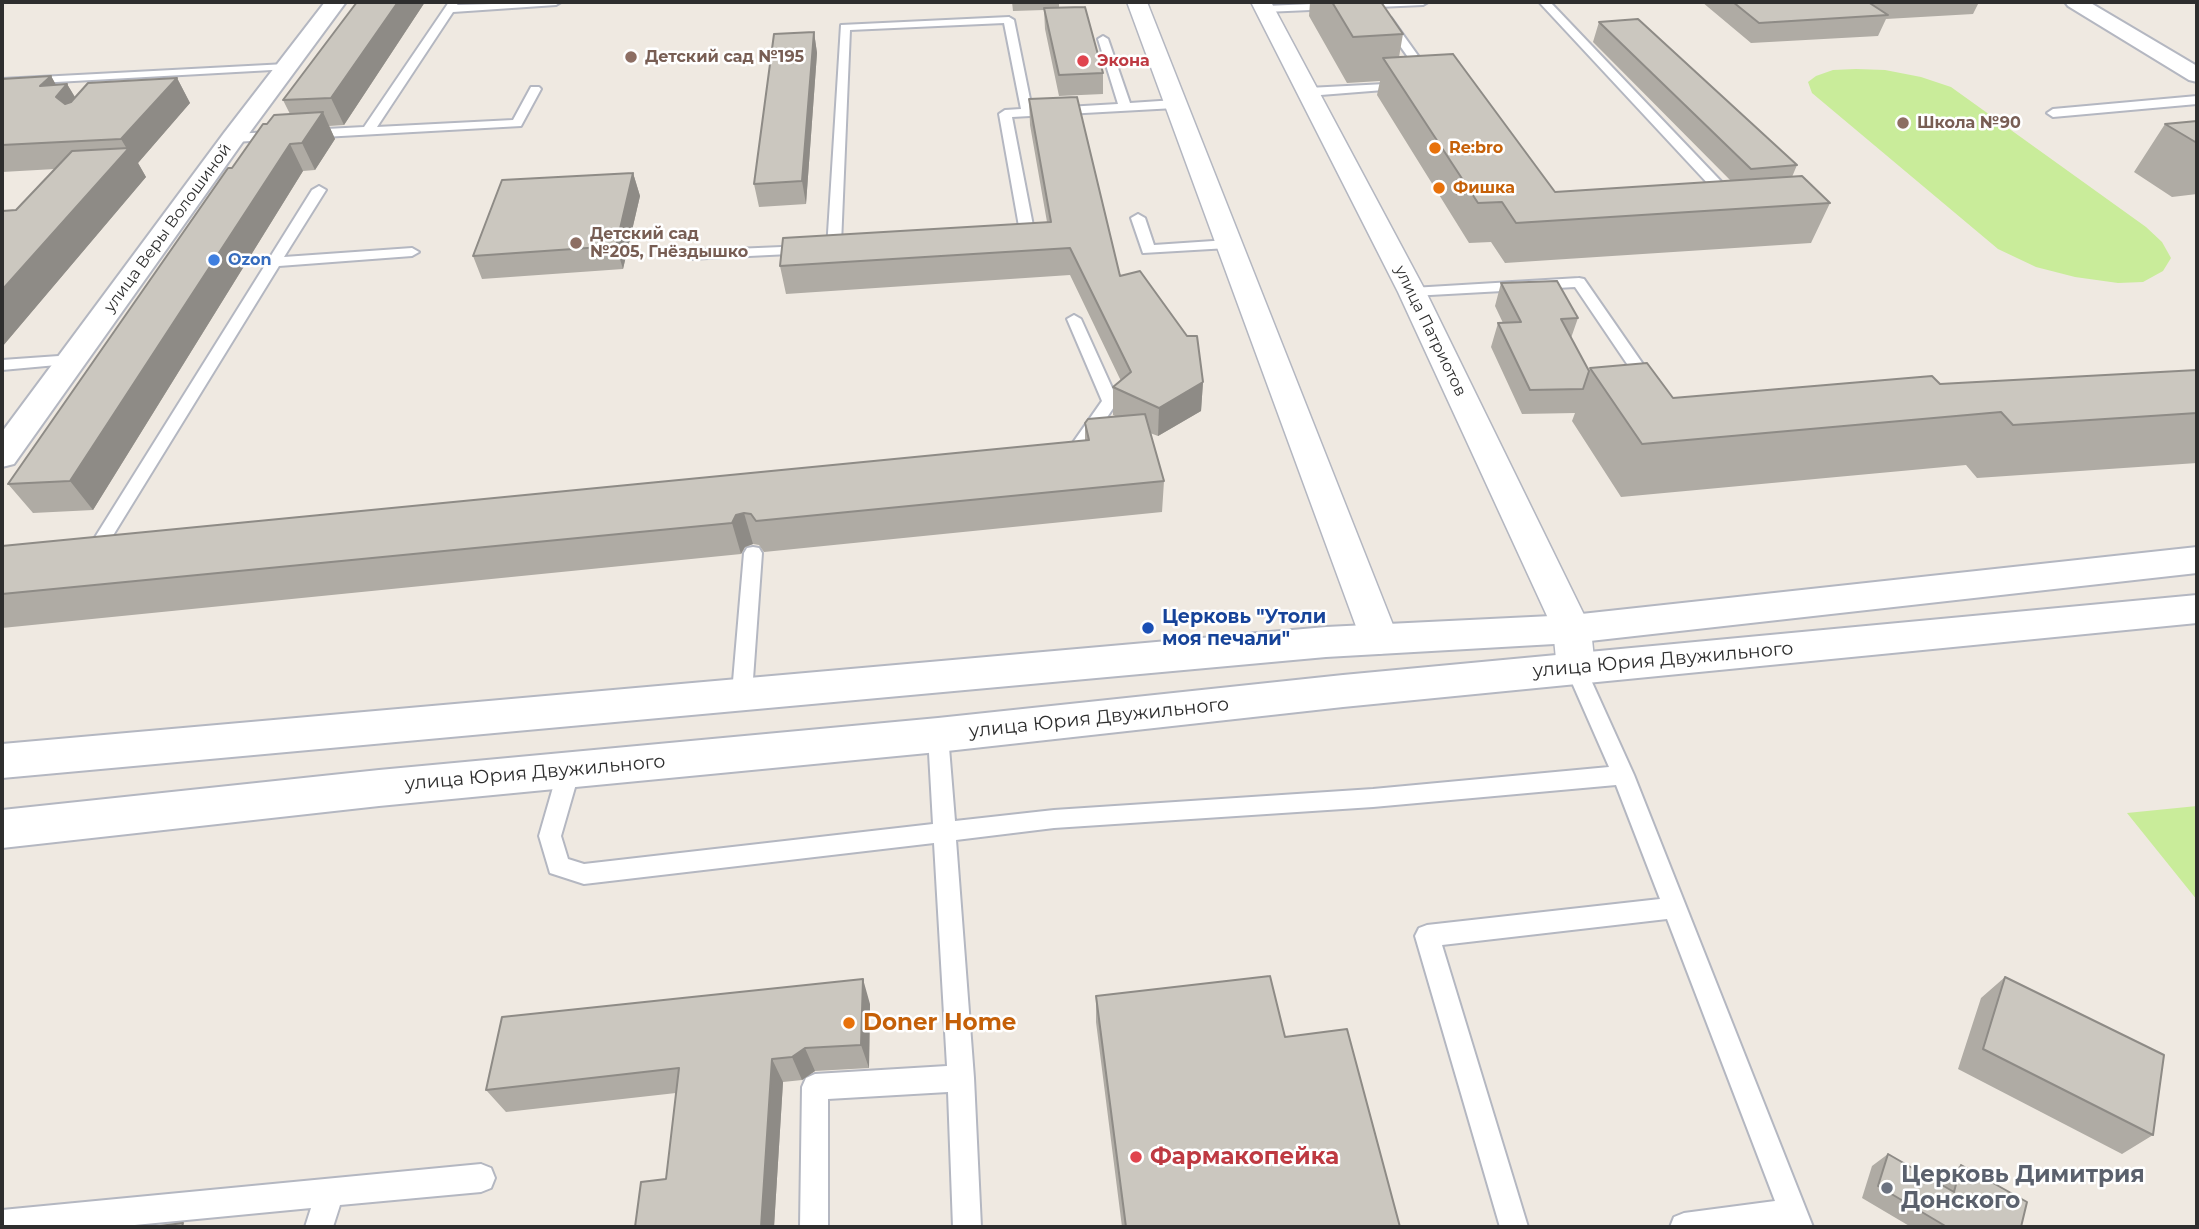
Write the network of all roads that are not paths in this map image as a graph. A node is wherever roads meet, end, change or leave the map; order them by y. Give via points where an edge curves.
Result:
1 (336, 2) edge
2 (556, 2) edge
3 (1137, 2) edge
4 (1423, 2) edge
5 (1544, 2) edge
6 (2075, 2) edge
7 (1376, 4) junction
8 (451, 5) edge
9 (1263, 6) edge
10 (1103, 39) dead end
11 (286, 67) junction
12 (2197, 75) edge
13 (2, 82) edge
14 (535, 89) dead end
15 (1308, 92) junction
16 (2197, 100) edge
17 (1175, 104) junction
18 (1125, 106) junction
19 (1027, 112) junction
20 (2053, 113) dead end
21 (367, 132) junction
22 (233, 138) junction
23 (319, 190) dead end
24 (1718, 201) edge
25 (1138, 218) dead end
26 (1001, 238) edge
27 (1228, 244) junction
28 (862, 247) edge
29 (834, 249) junction
30 (412, 252) dead end
31 (688, 255) dead end
32 (274, 262) junction
33 (1412, 292) junction
34 (1074, 319) dead end
35 (73, 360) junction
36 (2, 365) edge
37 (1660, 401) edge
38 (2, 456) edge
39 (1044, 461) edge
40 (126, 544) edge
41 (753, 553) edge
42 (2197, 560) edge
43 (2197, 609) edge
44 (1572, 629) junction
45 (1380, 640) junction
46 (1576, 669) junction
47 (742, 694) junction
48 (404, 724) junction
49 (938, 735) junction
50 (2, 761) edge
51 (569, 770) junction
52 (1623, 775) junction
53 (379, 788) junction
54 (2, 829) edge
55 (945, 833) junction
56 (1675, 908) junction
57 (961, 1078) junction
58 (481, 1178) dead end
59 (330, 1192) junction
60 (1796, 1220) edge
61 (2, 1224) edge
62 (319, 1227) edge
63 (814, 1227) edge
64 (967, 1227) edge
65 (1514, 1227) edge
66 (1684, 1227) edge

1 - 11 street, улица Веры Волошиной
2 - 8 lane
3 - 17 street
4 - 7 lane
5 - 24 lane via 1731,200
6 - 12 street
7 - 9 lane
7 - 15 lane via 1438,84
8 - 21 lane
9 - 15 street, улица Патриотов
10 - 18 lane
11 - 13 lane via 117,81
11 - 22 street, улица Веры Волошиной
14 - 21 lane via 517,123
15 - 33 street, улица Патриотов
16 - 20 lane
17 - 18 lane
17 - 27 street
18 - 19 lane
19 - 26 lane via 1005,114 1028,236
19 - 29 lane via 1009,20 845,27
21 - 22 lane
22 - 35 street, улица Веры Волошиной
23 - 32 lane
25 - 27 lane via 1148,250
27 - 45 street
28 - 29 lane
29 - 31 lane
30 - 32 lane
32 - 40 lane via 92,547
33 - 37 lane via 1579,282
33 - 44 street, улица Патриотов
34 - 39 lane via 1110,401 1071,458
35 - 36 lane
35 - 38 street, улица Веры Волошиной
41 - 47 lane
42 - 44 street, улица Юрия Двужильного
43 - 46 street, улица Юрия Двужильного
44 - 45 street, улица Юрия Двужильного
44 - 46 street, улица Патриотов
45 - 47 street, улица Юрия Двужильного
46 - 49 street, улица Юрия Двужильного
46 - 52 lane
47 - 48 street, улица Юрия Двужильного
48 - 50 street, улица Юрия Двужильного
48 - 53 street
49 - 51 street, улица Юрия Двужильного
49 - 55 lane
51 - 53 street, улица Юрия Двужильного
51 - 55 lane via 550,836 558,866 584,874
52 - 55 lane via 1373,798 1054,819
52 - 56 lane
53 - 54 street, улица Юрия Двужильного
55 - 57 lane
56 - 60 lane
56 - 65 lane via 1427,936
57 - 63 lane via 815,1087
57 - 64 lane
58 - 59 lane
59 - 61 lane
59 - 62 lane
60 - 66 lane

